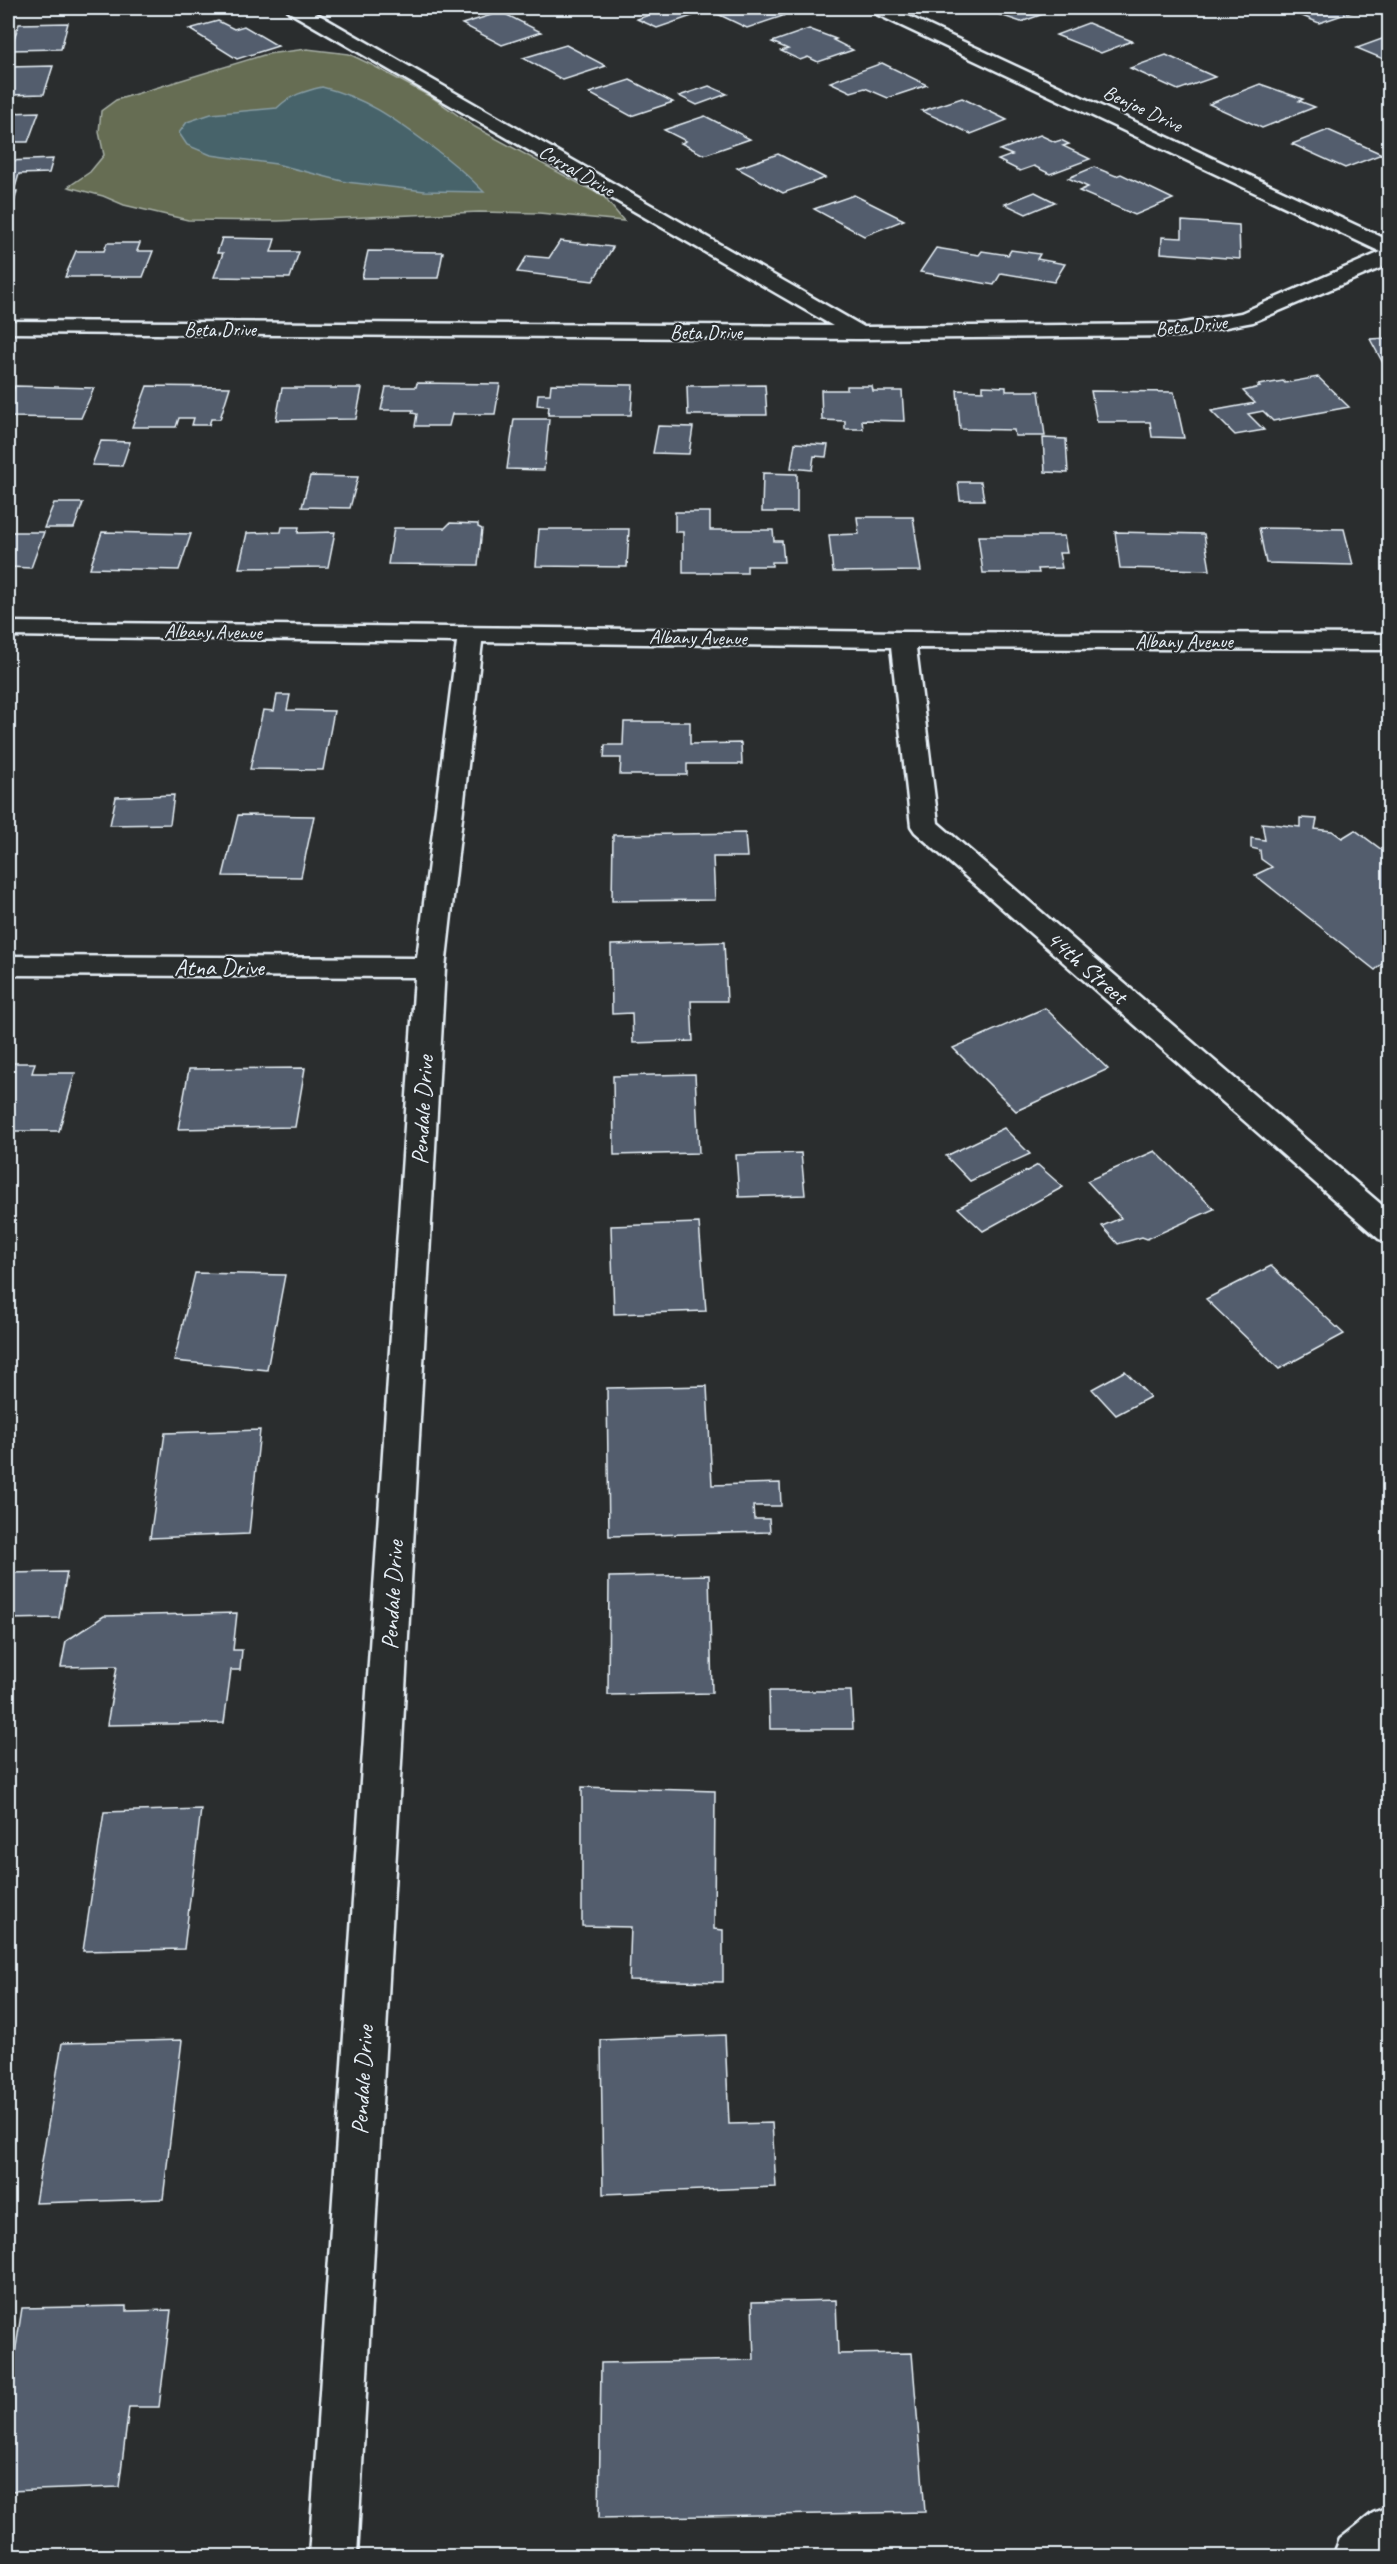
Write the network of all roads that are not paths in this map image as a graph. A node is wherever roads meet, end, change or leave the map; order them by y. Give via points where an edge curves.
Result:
1 (295, 8) edge
2 (878, 8) edge
3 (1389, 249) edge
4 (1389, 256) edge
5 (8, 327) edge
6 (859, 333) junction
7 (8, 629) edge
8 (470, 635) junction
9 (903, 640) junction
10 (1389, 642) edge
11 (8, 965) edge
12 (430, 968) junction
13 (1389, 1231) edge
14 (1389, 2530) edge
15 (333, 2556) edge
16 (1357, 2556) edge

1 - 6 street, Corral Drive
2 - 3 street, Benjoe Drive
4 - 6 street, Beta Drive via 1246,318 1178,330
5 - 6 street, Beta Drive
7 - 8 street, Albany Avenue
8 - 9 street, Albany Avenue
8 - 12 street, Pendale Drive
9 - 10 street, Albany Avenue
9 - 13 street, 44th Street via 926,826
11 - 12 street, Atna Drive
12 - 15 street, Pendale Drive
14 - 16 street

